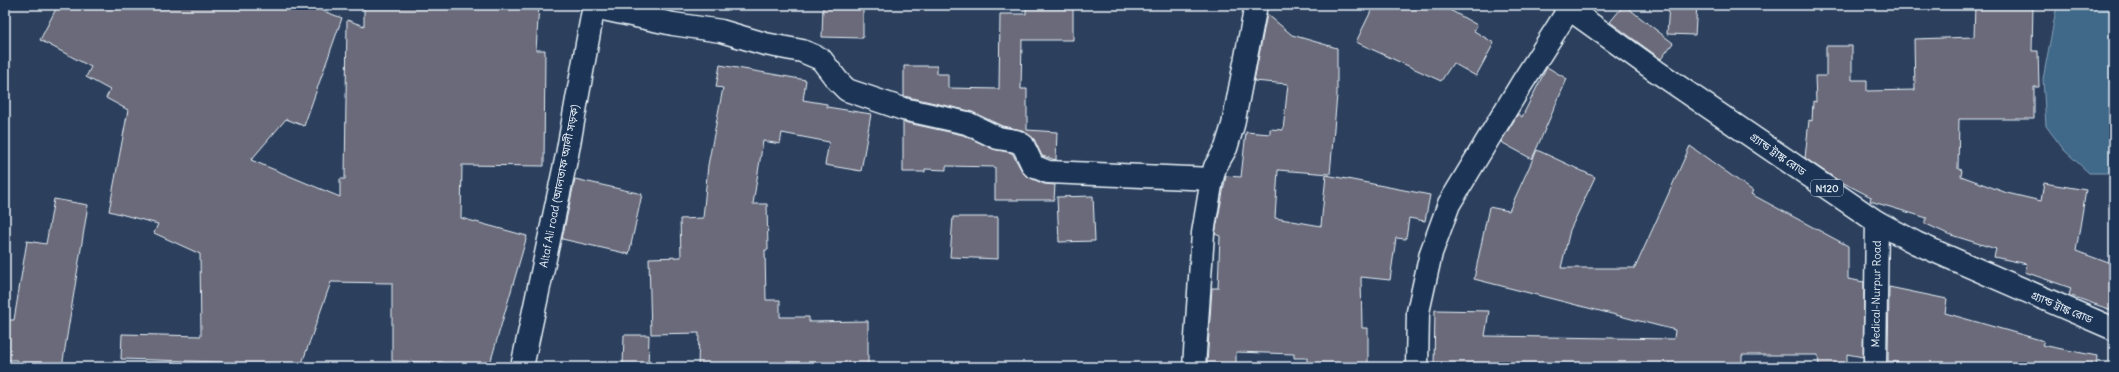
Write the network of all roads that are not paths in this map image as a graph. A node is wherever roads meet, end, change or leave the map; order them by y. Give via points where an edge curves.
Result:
1 (1256, 5) edge
2 (594, 6) edge
3 (1567, 7) edge
4 (1212, 178) junction
5 (1877, 222) junction
6 (2114, 329) edge
7 (522, 367) edge
8 (1194, 367) edge
9 (1417, 367) edge
10 (1874, 367) edge

1 - 4 main road via 1233,125
2 - 4 main road via 673,24 720,31 802,51 821,59 847,90 903,109 967,123 981,132 1016,141 1023,145 1033,166 1048,172
2 - 7 main road, Altaf Ali road (আলতাফ আলী সড়ক)
3 - 5 main road, গ্র্যান্ড ট্রাঙ্ক রোড / N120
3 - 9 main road via 1449,204 1431,253 1418,312
4 - 8 main road via 1203,233
5 - 6 main road, গ্র্যান্ড ট্রাঙ্ক রোড / N120 via 1923,246
5 - 10 main road, Medical-Nurpur Road

